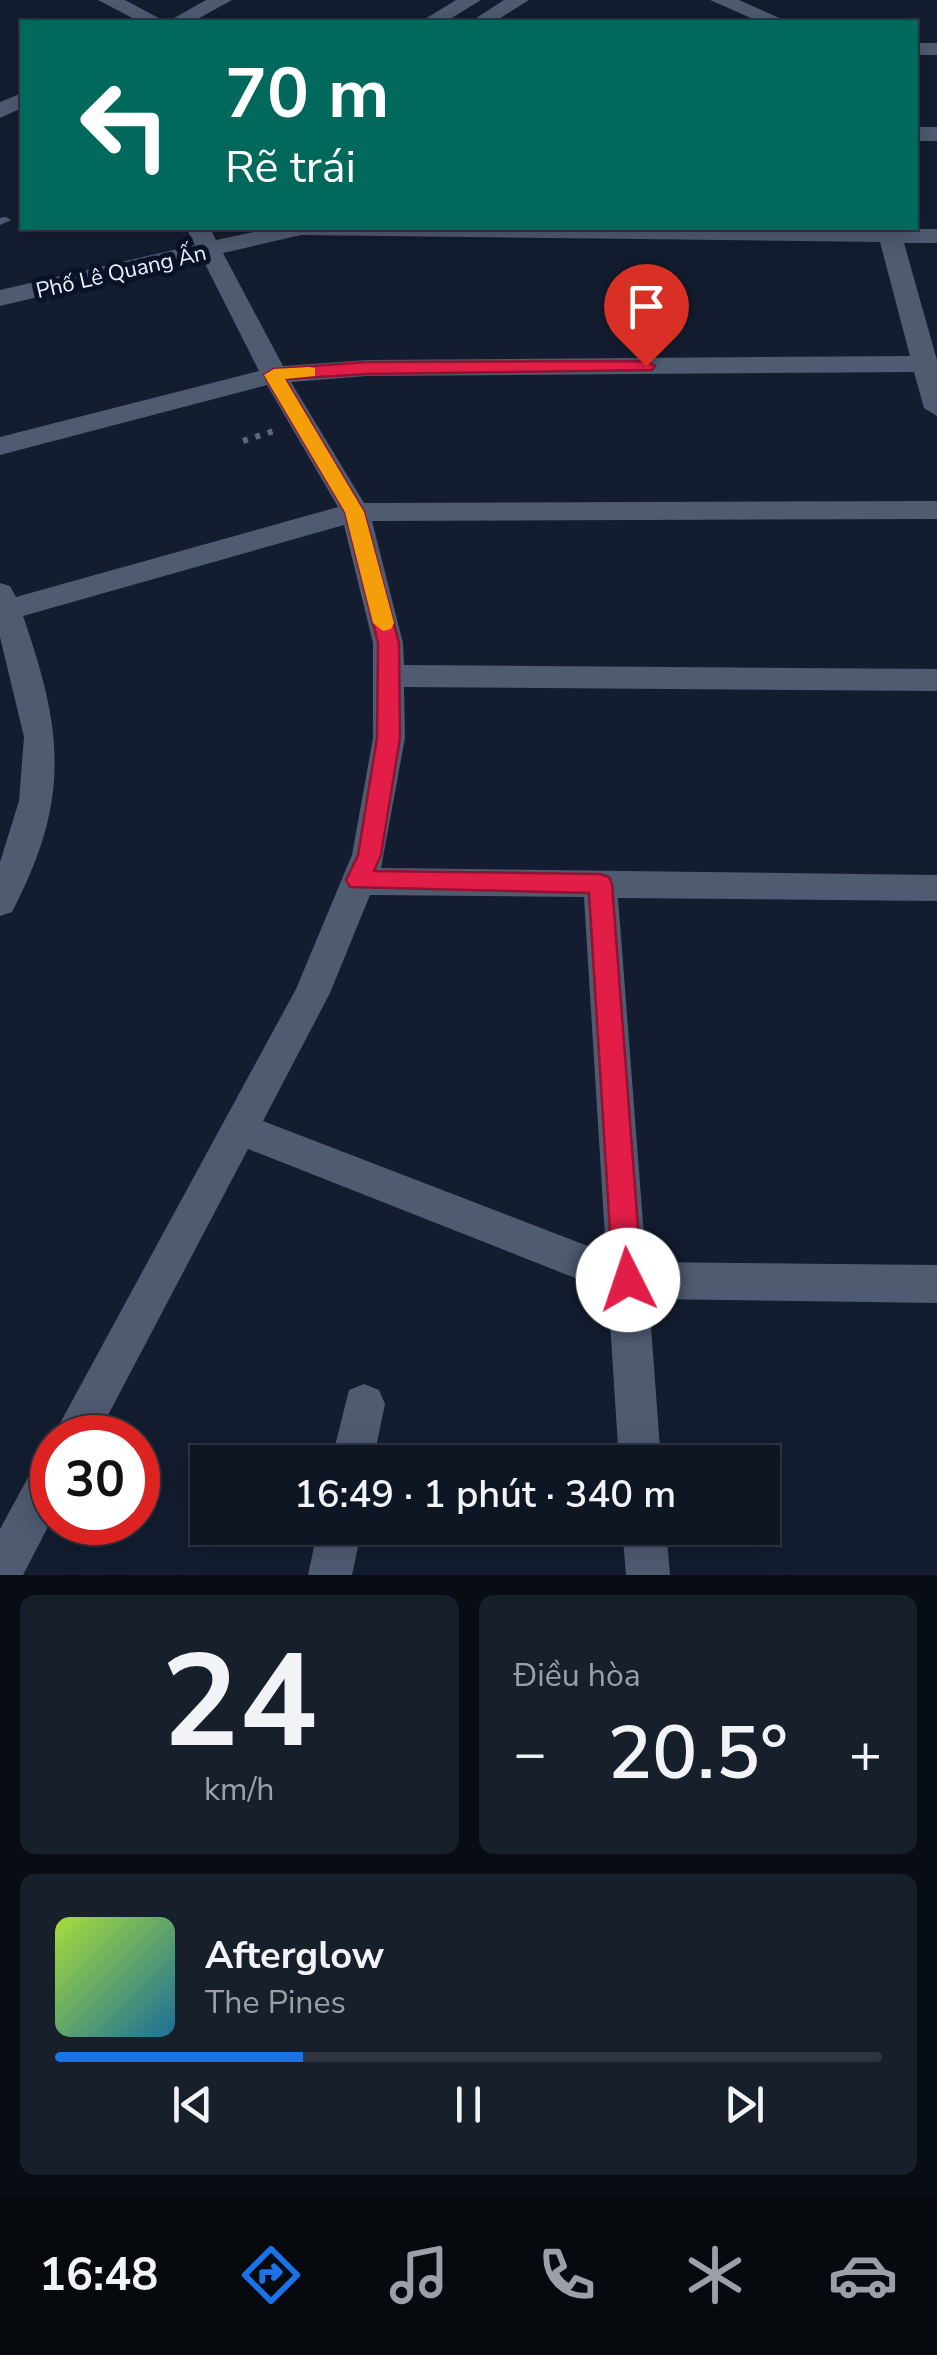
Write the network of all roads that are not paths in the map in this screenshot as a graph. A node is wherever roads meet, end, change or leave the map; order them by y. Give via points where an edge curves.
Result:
1 (108, 0) edge
2 (222, 0) edge
3 (471, 0) edge
4 (520, 0) edge
5 (720, 0) edge
6 (781, 0) edge
7 (152, 20) edge
8 (181, 20) edge
9 (434, 20) edge
10 (484, 20) edge
11 (760, 20) edge
12 (283, 230) edge
13 (597, 230) edge
14 (889, 232) edge
15 (937, 236) edge
16 (204, 239) edge
17 (0, 298) edge
18 (925, 364) junction
19 (274, 375) junction
20 (937, 408) edge
21 (0, 446) edge
22 (937, 510) edge
23 (354, 512) junction
24 (2, 605) edge
25 (389, 676) junction
26 (937, 680) edge
27 (358, 880) junction
28 (600, 884) junction
29 (937, 888) edge
30 (0, 902) edge
31 (239, 1128) junction
32 (628, 1280) junction
33 (937, 1284) edge
34 (364, 1404) dead end
35 (85, 1415) edge
36 (356, 1445) edge
37 (639, 1445) edge
38 (30, 1517) edge
39 (336, 1545) edge
40 (645, 1545) edge
41 (0, 1574) edge
42 (330, 1575) edge
43 (648, 1575) edge

1 - 7 street
2 - 8 street
3 - 9 street
4 - 10 street
5 - 11 street
6 - 11 street
12 - 16 street, Phố Lê Quang Ấn
13 - 14 street, Phố Lê Quang Ấn
14 - 15 street, Phố Lê Quang Ấn
14 - 18 street
16 - 17 street, Phố Lê Quang Ấn
16 - 19 street
18 - 19 street via 367,368
18 - 20 street
19 - 21 street
19 - 23 street
22 - 23 street
23 - 24 street
23 - 25 street via 388,643
24 - 30 street via 40,734 38,786 24,852
25 - 26 street
25 - 27 street via 388,738 370,855
27 - 28 street
27 - 31 street via 312,993
28 - 29 street
28 - 32 street
31 - 32 street
31 - 35 street
32 - 33 street
32 - 37 street
34 - 36 street
38 - 41 street
39 - 42 street
40 - 43 street

